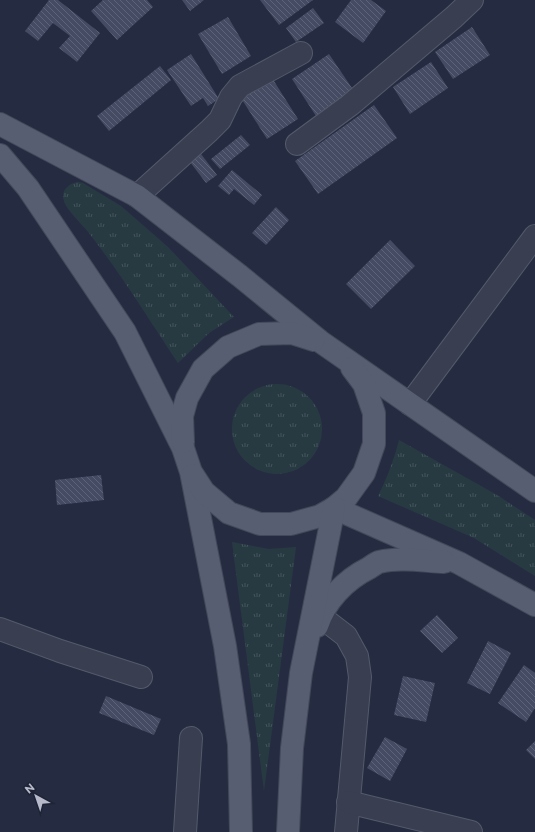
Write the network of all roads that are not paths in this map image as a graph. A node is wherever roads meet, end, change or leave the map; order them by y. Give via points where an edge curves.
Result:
1 (472, 0) edge
2 (301, 53) dead end
3 (0, 124) edge
4 (297, 144) dead end
5 (0, 155) edge
6 (137, 196) junction
7 (535, 236) edge
8 (321, 342) junction
9 (346, 360) junction
10 (410, 404) junction
11 (183, 448) junction
12 (191, 472) junction
13 (535, 491) edge
14 (334, 508) junction
15 (459, 563) junction
16 (535, 605) edge
17 (320, 616) junction
18 (0, 629) edge
19 (301, 673) junction
20 (141, 677) dead end
21 (191, 738) dead end
22 (348, 802) junction
23 (185, 832) edge
24 (241, 832) edge
25 (288, 832) edge
26 (346, 832) edge
27 (471, 832) edge

1 - 4 street via 350,104
2 - 6 street via 240,86 231,97 220,120
3 - 6 main road
5 - 11 main road via 28,188 125,332
6 - 8 main road
7 - 10 street
8 - 9 main road
8 - 11 main road via 292,333 259,334 228,347 203,369 187,398 182,416
9 - 10 main road
9 - 14 main road via 364,384 374,413 374,444 364,473 346,498
10 - 13 main road
11 - 12 main road
12 - 14 main road via 204,492 229,513 260,524 291,524 320,516
12 - 24 main road via 225,646 239,744
14 - 15 main road
14 - 19 main road
15 - 16 main road
15 - 17 main road via 406,560 379,562 356,575 335,594
17 - 19 main road
17 - 22 street via 346,636 357,656 360,677
18 - 20 street
19 - 25 main road via 292,748
21 - 23 street
22 - 26 street
22 - 27 street

